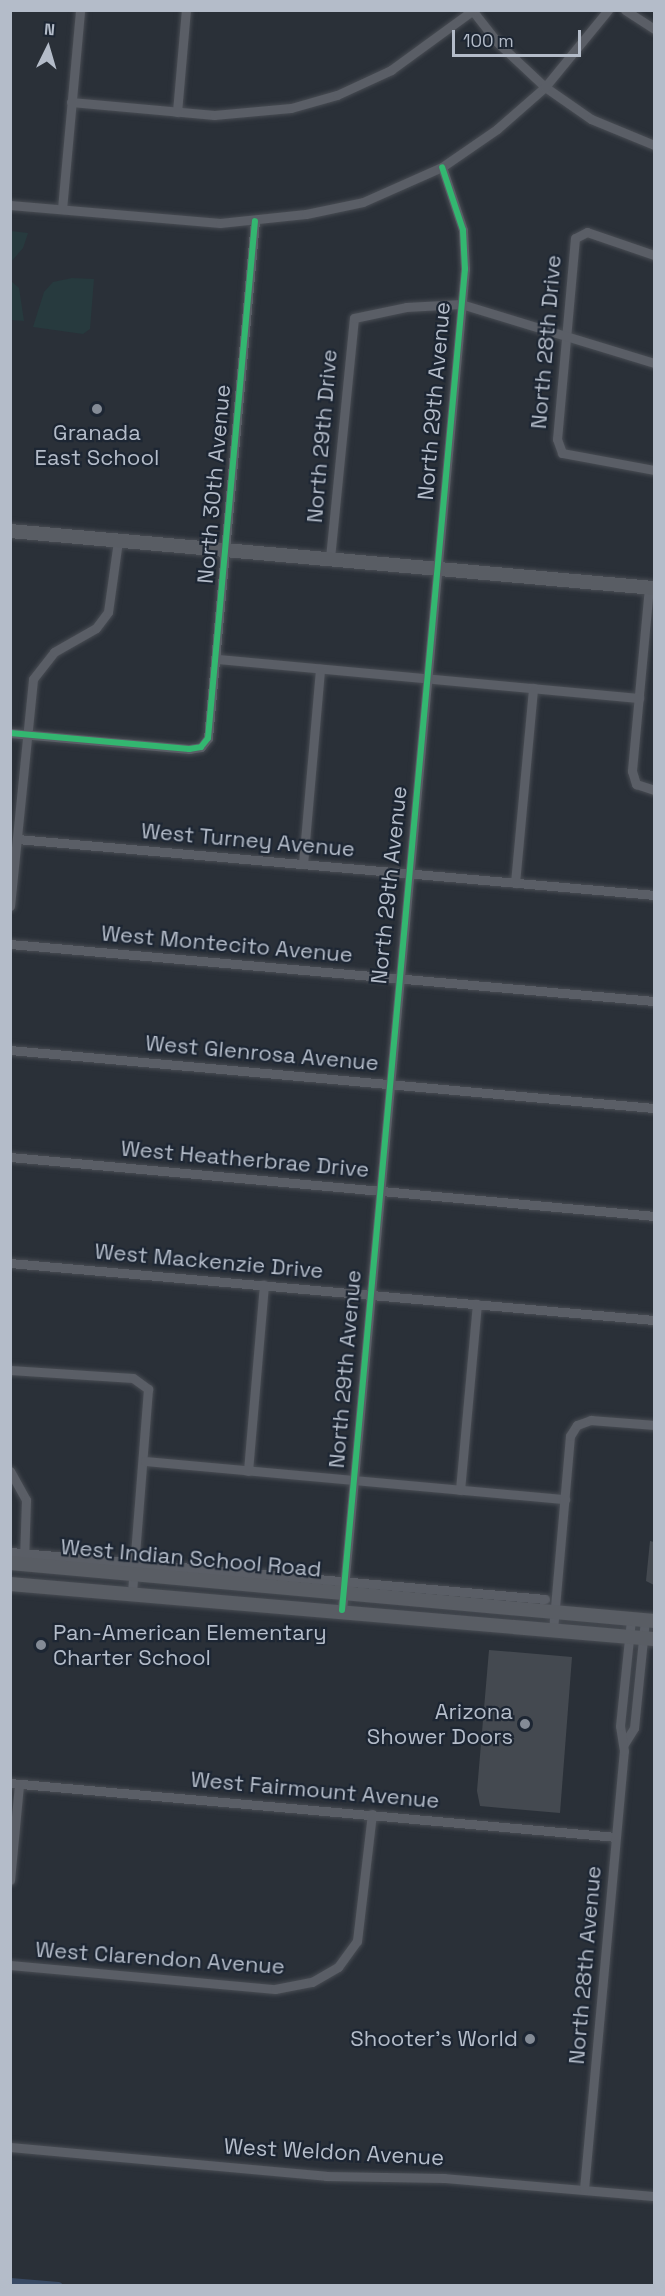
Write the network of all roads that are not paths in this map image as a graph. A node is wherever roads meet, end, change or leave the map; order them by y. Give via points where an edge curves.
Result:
1 (80, 10) edge
2 (186, 10) edge
3 (608, 10) edge
4 (625, 10) edge
5 (472, 11) edge
6 (654, 29) edge
7 (545, 87) junction
8 (71, 102) junction
9 (177, 112) junction
10 (654, 145) edge
11 (442, 167) junction
12 (10, 205) edge
13 (62, 209) junction
14 (255, 221) junction
15 (654, 255) edge
16 (461, 304) junction
17 (567, 336) junction
18 (654, 363) edge
19 (654, 470) edge
20 (10, 531) edge
21 (118, 541) junction
22 (226, 550) junction
23 (330, 558) junction
24 (437, 569) junction
25 (652, 588) edge
26 (217, 659) junction
27 (320, 669) junction
28 (427, 678) junction
29 (533, 688) junction
30 (639, 698) junction
31 (10, 733) edge
32 (25, 734) junction
33 (654, 790) edge
34 (17, 839) junction
35 (303, 864) junction
36 (409, 874) junction
37 (515, 883) junction
38 (654, 895) edge
39 (10, 906) edge
40 (10, 944) edge
41 (399, 978) junction
42 (654, 1001) edge
43 (10, 1050) edge
44 (389, 1083) junction
45 (654, 1108) edge
46 (10, 1157) edge
47 (379, 1191) junction
48 (654, 1216) edge
49 (10, 1263) edge
50 (264, 1285) junction
51 (370, 1295) junction
52 (477, 1304) junction
53 (654, 1320) edge
54 (10, 1370) edge
55 (654, 1425) edge
56 (145, 1461) junction
57 (10, 1471) edge
58 (248, 1471) junction
59 (353, 1480) junction
60 (460, 1490) junction
61 (565, 1499) junction
62 (10, 1552) edge
63 (20, 1560) edge
64 (134, 1568) junction
65 (10, 1584) edge
66 (344, 1587) junction
67 (132, 1593) junction
68 (545, 1599) dead end
69 (342, 1610) junction
70 (555, 1612) junction
71 (631, 1619) junction
72 (650, 1621) edge
73 (554, 1630) junction
74 (629, 1637) junction
75 (649, 1639) edge
76 (624, 1744) junction
77 (15, 1783) edge
78 (372, 1814) junction
79 (616, 1837) junction
80 (10, 1880) edge
81 (10, 1965) edge
82 (10, 2148) edge
83 (584, 2189) junction
84 (654, 2196) edge

1 - 8 street
2 - 9 street
3 - 7 street
4 - 6 street
5 - 7 street via 498,44
5 - 9 street via 391,70 327,99 264,113
7 - 10 street via 591,119
7 - 11 street
8 - 9 street
8 - 13 street
11 - 14 street via 363,202
11 - 16 street, North 29th Avenue via 463,230
12 - 13 street
13 - 14 street via 194,222
14 - 22 street, North 30th Avenue
15 - 17 street, North 28th Drive via 587,232 578,234
16 - 17 street
16 - 23 street, North 29th Drive via 406,307 354,318
16 - 24 street, North 29th Avenue
17 - 18 street
17 - 19 street, North 28th Drive via 557,439 562,453
20 - 21 main road
21 - 22 main road
21 - 32 street via 108,612 96,628 54,652 40,667 30,695
22 - 23 main road
22 - 26 street, North 30th Avenue
23 - 24 main road
24 - 25 main road
24 - 28 street, North 29th Avenue
25 - 30 street
26 - 27 street
26 - 32 street, North 30th Avenue via 210,732 201,747
27 - 28 street
27 - 35 street
28 - 29 street
28 - 36 street, North 29th Avenue
29 - 30 street
29 - 37 street
30 - 33 street via 632,771 636,784
31 - 32 street
32 - 34 street
34 - 35 street, West Turney Avenue
34 - 39 street
35 - 36 street, West Turney Avenue
36 - 37 street, West Turney Avenue
36 - 41 street, North 29th Avenue
37 - 38 street, West Turney Avenue
40 - 41 street, West Montecito Avenue
41 - 42 street, West Montecito Avenue
41 - 44 street, North 29th Avenue
43 - 44 street, West Glenrosa Avenue
44 - 45 street, West Glenrosa Avenue
44 - 47 street, North 29th Avenue
46 - 47 street, West Heatherbrae Drive
47 - 48 street, West Heatherbrae Drive
47 - 51 street, North 29th Avenue
49 - 50 street, West Mackenzie Drive
50 - 51 street, West Mackenzie Drive
50 - 58 street
51 - 52 street, West Mackenzie Drive
51 - 59 street, North 29th Avenue
52 - 53 street, West Mackenzie Drive
52 - 60 street
54 - 56 street via 133,1378 145,1385 150,1398
55 - 61 street via 591,1419 577,1425 570,1436
56 - 58 street
56 - 64 street
57 - 63 street via 26,1500
58 - 59 street
59 - 60 street
59 - 66 street, North 29th Avenue
60 - 61 street
61 - 70 street
62 - 63 street, West Indian School Road
63 - 64 main road, West Indian School Road
64 - 66 main road, West Indian School Road
64 - 67 street
65 - 67 main road, West Indian School Road
66 - 68 street, West Indian School Road
66 - 69 street, North 29th Avenue
66 - 70 main road, West Indian School Road
67 - 69 main road, West Indian School Road
69 - 73 main road, West Indian School Road
70 - 71 main road, West Indian School Road
70 - 73 street
71 - 72 main road, West Indian School Road
71 - 74 street, North 28th Avenue
72 - 75 street, North 28th Avenue
73 - 74 main road, West Indian School Road
74 - 75 main road, West Indian School Road
74 - 76 street, North 28th Avenue via 620,1726
75 - 76 street, North 28th Avenue via 634,1728
76 - 79 street, North 28th Avenue
77 - 78 street, West Fairmount Avenue
77 - 80 street
78 - 79 street, West Fairmount Avenue
78 - 81 street, West Clarendon Avenue via 357,1941 338,1967 312,1983 275,1989
79 - 83 street, North 28th Avenue
82 - 83 street, West Weldon Avenue via 326,2176 401,2175
83 - 84 street, West Weldon Avenue

